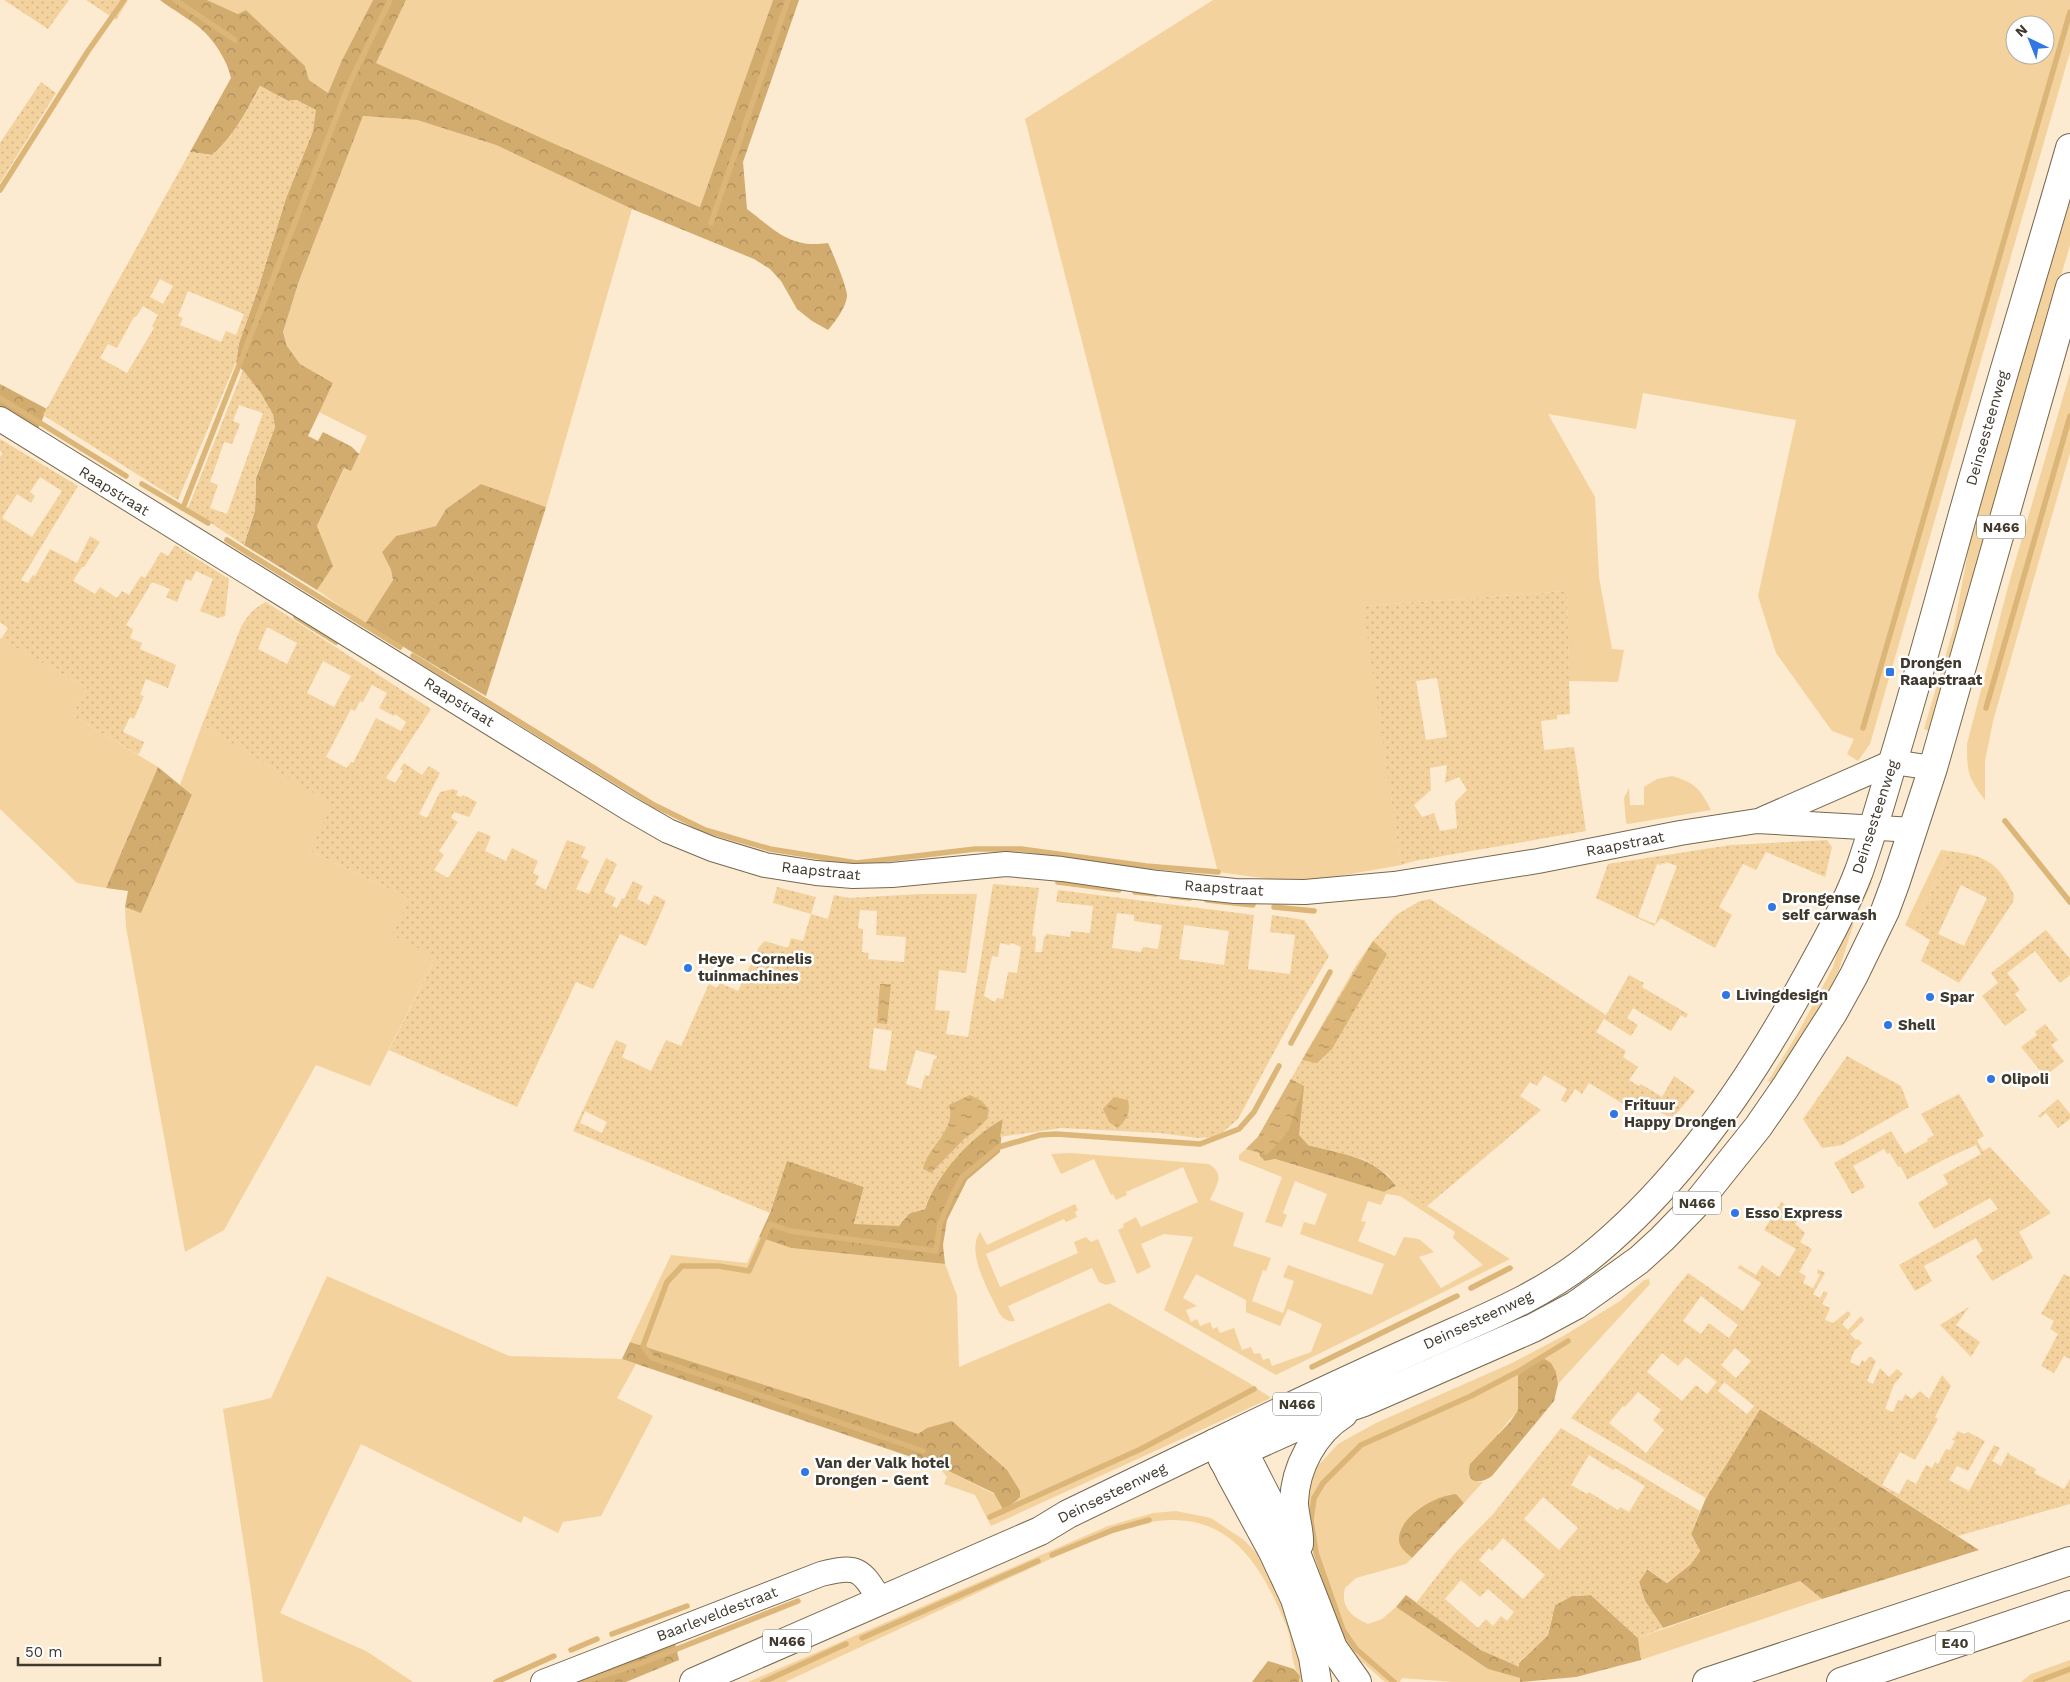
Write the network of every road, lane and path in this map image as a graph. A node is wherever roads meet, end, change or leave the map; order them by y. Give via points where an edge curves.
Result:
1 (2070, 148) edge
2 (2070, 287) edge
3 (0, 419) edge
4 (1893, 762) junction
5 (1932, 768) junction
6 (1757, 821) junction
7 (1874, 826) junction
8 (1914, 830) junction
9 (1637, 1215) junction
10 (1662, 1239) junction
11 (1364, 1402) junction
12 (1229, 1447) junction
13 (1298, 1558) junction
14 (2070, 1561) edge
15 (880, 1600) junction
16 (2070, 1605) edge
17 (542, 1682) edge
18 (694, 1682) edge
19 (1317, 1682) edge
20 (1357, 1682) edge
21 (1707, 1682) edge
22 (1841, 1682) edge

1 - 4 main road, Deinsesteenweg / N466
2 - 5 main road, Deinsesteenweg / N466
3 - 6 street, Raapstraat via 628,808 668,831 712,850 765,865 853,876 1006,864 1235,891 1305,892 1413,881
4 - 5 street
4 - 6 street, Raapstraat
4 - 7 main road, Deinsesteenweg / N466
5 - 8 main road, Deinsesteenweg / N466
6 - 7 street, Raapstraat
7 - 8 street, Raapstraat
7 - 9 main road, Deinsesteenweg / N466 via 1841,912 1768,1046 1687,1160
8 - 10 main road, Deinsesteenweg / N466 via 1885,911 1833,1013 1758,1127 1698,1202
9 - 10 main road
9 - 12 main road, Deinsesteenweg / N466 via 1582,1263 1502,1312 1359,1375
10 - 11 main road, Deinsesteenweg / N466 via 1576,1305 1533,1328
11 - 12 main road, Deinsesteenweg / N466
11 - 13 main road via 1324,1430 1303,1461 1294,1501
12 - 13 main road
12 - 15 main road, Deinsesteenweg / N466 via 1068,1514 1040,1531
12 - 19 main road via 1295,1599
13 - 20 main road via 1333,1648
14 - 21 main road
15 - 17 street, Baarleveldestraat via 869,1581 857,1570 820,1574
15 - 18 main road, Deinsesteenweg / N466
16 - 22 main road, E40

